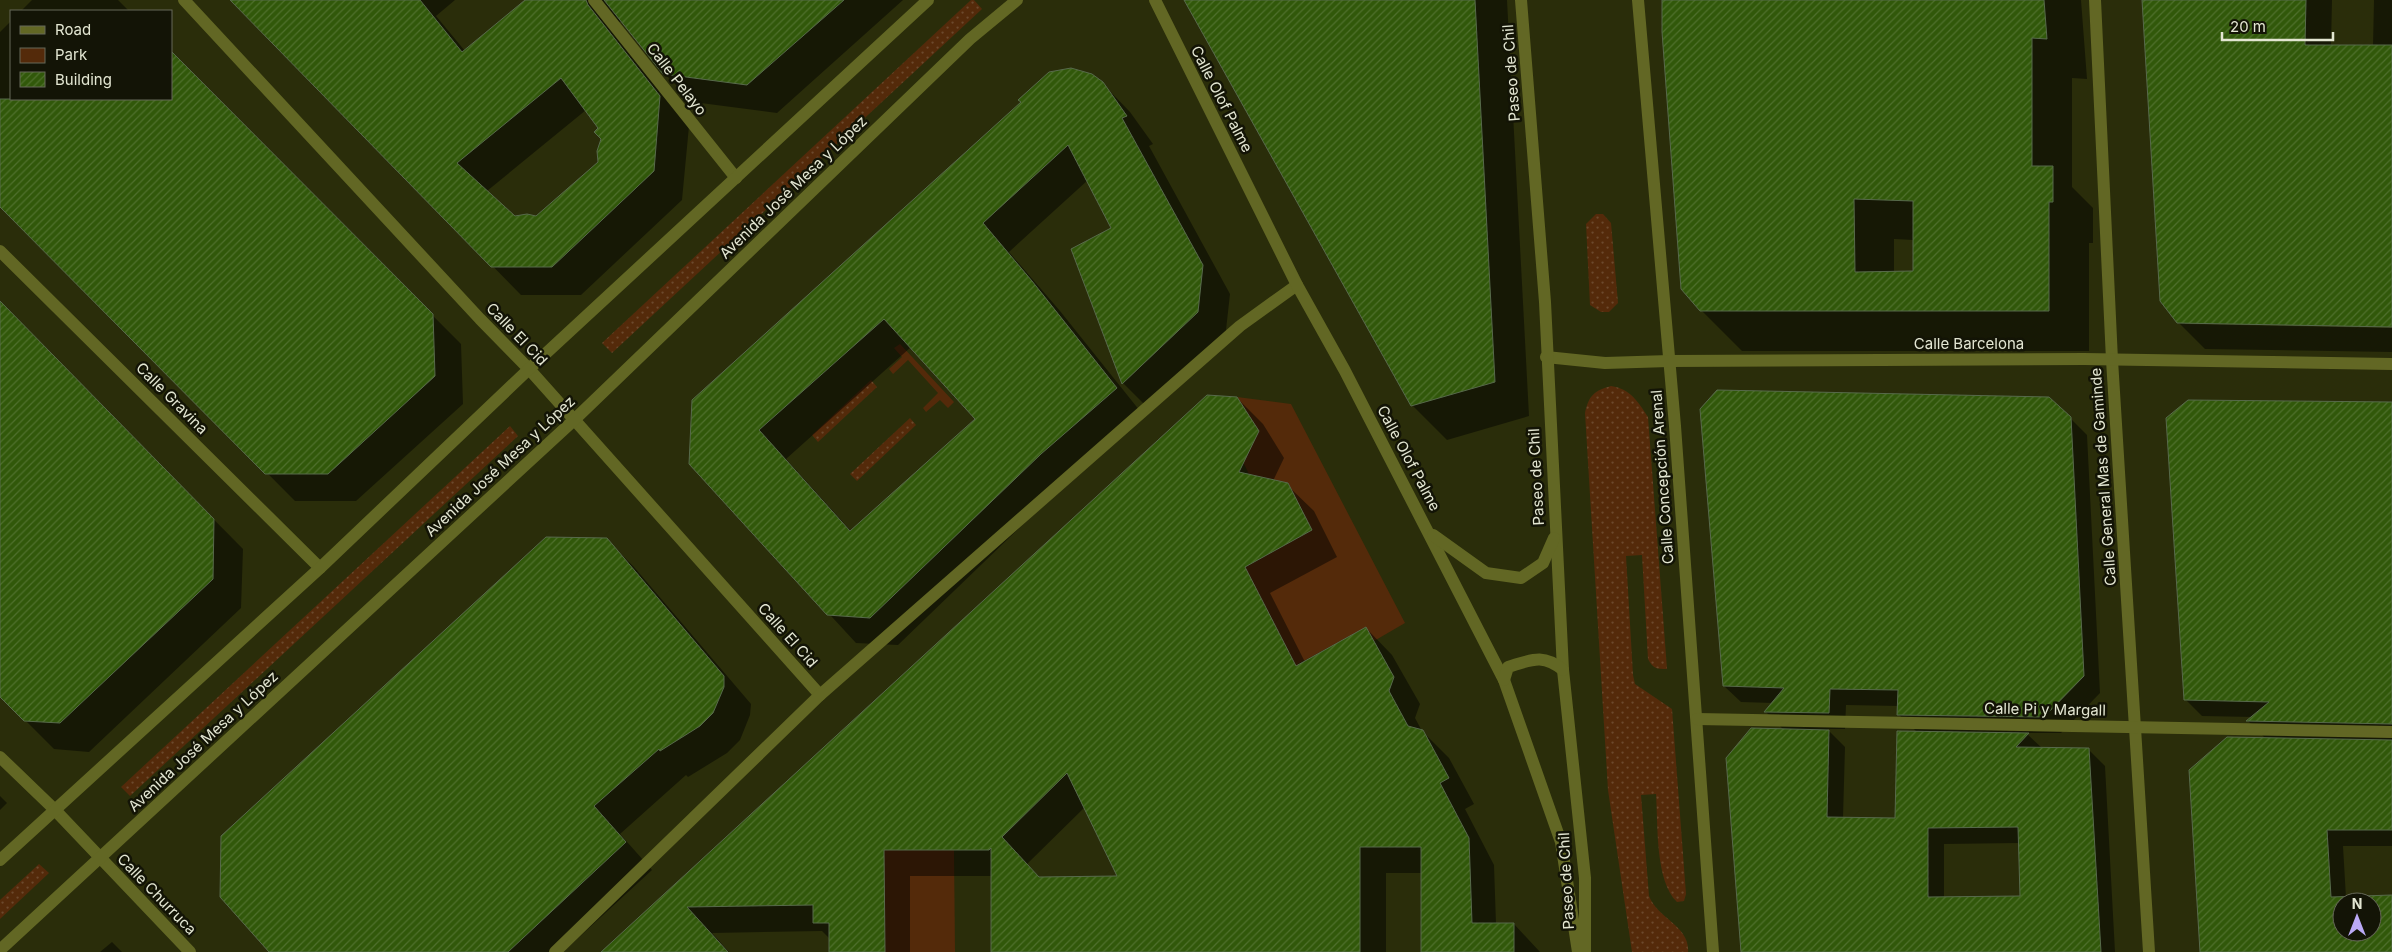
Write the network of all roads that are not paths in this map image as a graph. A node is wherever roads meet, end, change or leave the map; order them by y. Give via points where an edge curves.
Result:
1 (184, 0) edge
2 (594, 0) edge
3 (928, 0) edge
4 (1017, 0) edge
5 (1155, 0) edge
6 (1521, 0) edge
7 (1638, 0) edge
8 (2095, 0) edge
9 (736, 178) junction
10 (0, 250) edge
11 (1297, 285) junction
12 (1546, 357) junction
13 (2112, 360) junction
14 (1669, 361) junction
15 (2392, 364) edge
16 (529, 369) junction
17 (574, 420) junction
18 (1431, 534) junction
19 (1555, 536) junction
20 (320, 568) junction
21 (1563, 670) junction
22 (1504, 680) junction
23 (820, 695) junction
24 (1696, 719) junction
25 (2135, 727) junction
26 (2392, 732) edge
27 (0, 757) edge
28 (54, 809) junction
29 (100, 858) junction
30 (0, 860) edge
31 (0, 950) edge
32 (190, 952) edge
33 (554, 952) edge
34 (1578, 952) edge
35 (1585, 952) edge
36 (1714, 952) edge
37 (2149, 952) edge

1 - 16 street, Calle El Cid
2 - 9 street, Calle Pelayo
3 - 9 street
4 - 17 street, Avenida José Mesa y López via 970,39
5 - 11 street, Calle Olof Palme
6 - 12 street, Paseo de Chil via 1545,302
7 - 14 street, Calle Concepción Arenal
8 - 13 street, Calle General Mas de Gaminde
9 - 16 street
10 - 20 street, Calle Gravina
11 - 18 street, Calle Olof Palme
11 - 23 street via 1240,326
12 - 14 street, Calle Barcelona via 1605,363
12 - 19 street, Paseo de Chil
13 - 14 street, Calle Barcelona
13 - 15 street, Calle Barcelona
13 - 25 street, Calle General Mas de Gaminde
14 - 24 street, Calle Concepción Arenal
16 - 17 street, Calle El Cid
16 - 20 street
17 - 23 street, Calle El Cid
17 - 29 street, Avenida José Mesa y López
18 - 19 street via 1486,573 1521,578 1542,564
18 - 22 street, Calle Olof Palme
19 - 21 street, Paseo de Chil
20 - 28 street
21 - 22 street via 1554,662 1539,658 1508,667
21 - 35 street, Paseo de Chil via 1585,878
22 - 34 street, Calle Olof Palme via 1560,842
23 - 33 street
24 - 25 street, Calle Pi y Margall
24 - 36 street, Calle Concepción Arenal
25 - 26 street, Calle Pi y Margall
25 - 37 street, Calle General Mas de Gaminde
27 - 28 street
28 - 29 street, Calle Churruca
28 - 30 street
29 - 31 street, Avenida José Mesa y López
29 - 32 street, Calle Churruca

